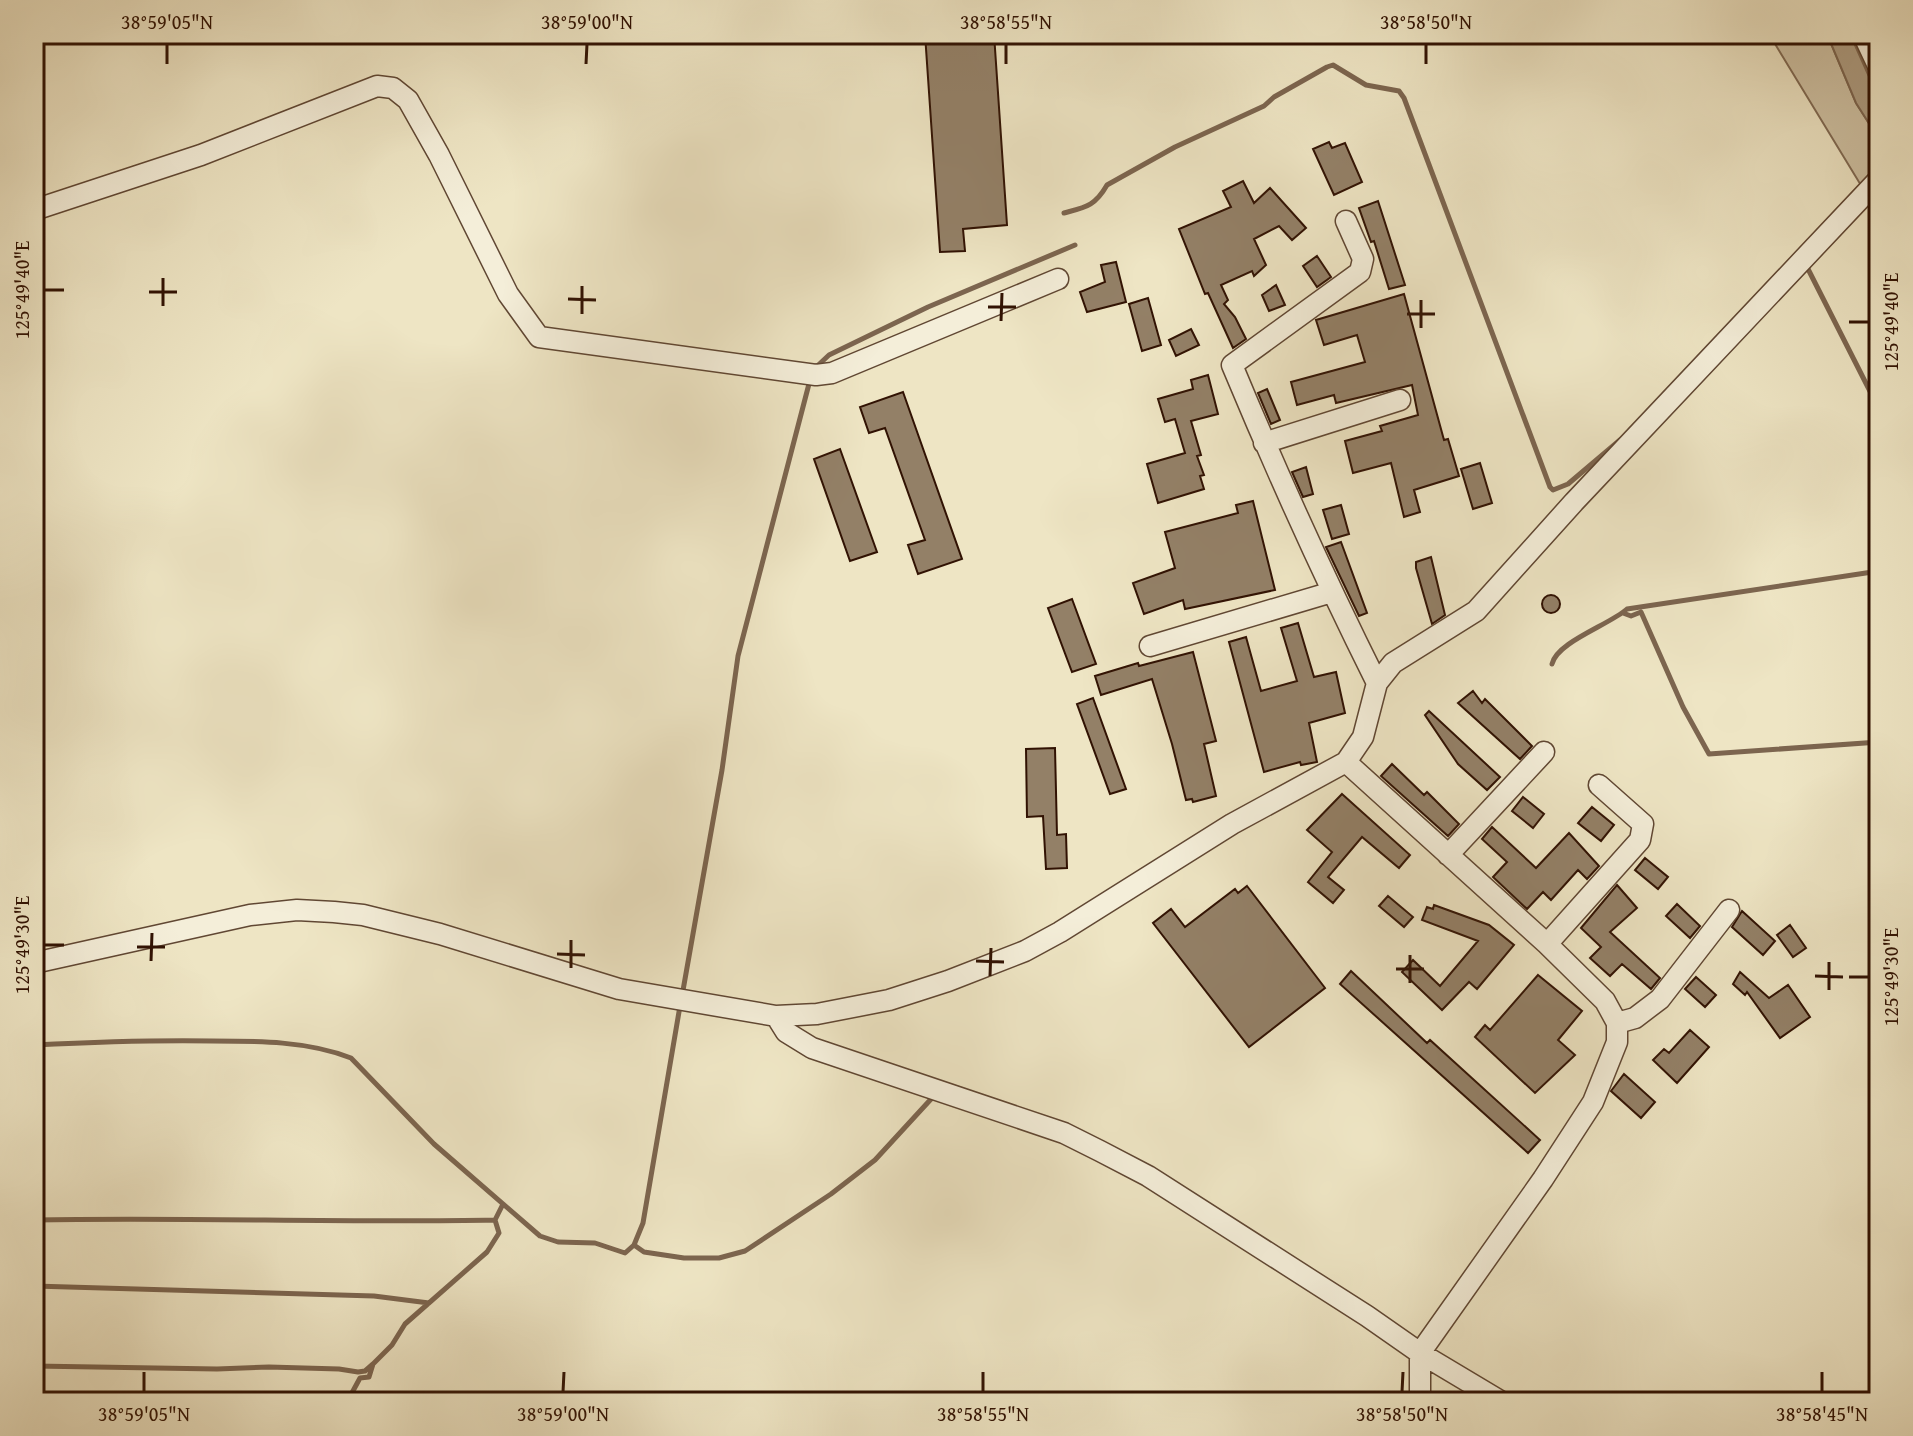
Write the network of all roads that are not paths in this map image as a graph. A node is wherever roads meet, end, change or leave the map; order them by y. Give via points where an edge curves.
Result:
1 (1863, 34) edge
2 (1879, 68) edge
3 (1879, 179) edge
4 (34, 210) edge
5 (1346, 221) dead end
6 (1058, 279) dead end
7 (1400, 400) dead end
8 (1264, 443) junction
9 (1332, 592) junction
10 (1150, 646) dead end
11 (1377, 683) junction
12 (1544, 752) dead end
13 (1346, 762) junction
14 (1599, 785) dead end
15 (1448, 855) junction
16 (1729, 910) dead end
17 (1547, 944) junction
18 (34, 963) edge
19 (776, 1016) junction
20 (1617, 1023) junction
21 (1420, 1353) junction
22 (1420, 1402) edge
23 (1502, 1402) edge

1 - 2 street
3 - 11 street via 1476,611 1393,663
4 - 6 street via 201,155 371,87 393,88 408,100 508,294 539,337 832,373
5 - 8 street via 1363,259 1360,272 1232,365
7 - 8 street
8 - 9 street
9 - 10 street
9 - 11 street
11 - 13 street via 1363,737
12 - 15 street
13 - 15 street
13 - 19 street via 1232,824 1025,951 889,1000
14 - 17 street via 1643,824 1640,840
15 - 17 street
16 - 20 street via 1660,999 1635,1018
17 - 20 street via 1605,1001
18 - 19 street via 250,915 334,912 440,934 619,989
19 - 21 street via 786,1032 812,1048 1064,1133 1100,1151
20 - 21 street via 1617,1042 1593,1102
21 - 22 street
21 - 23 street

